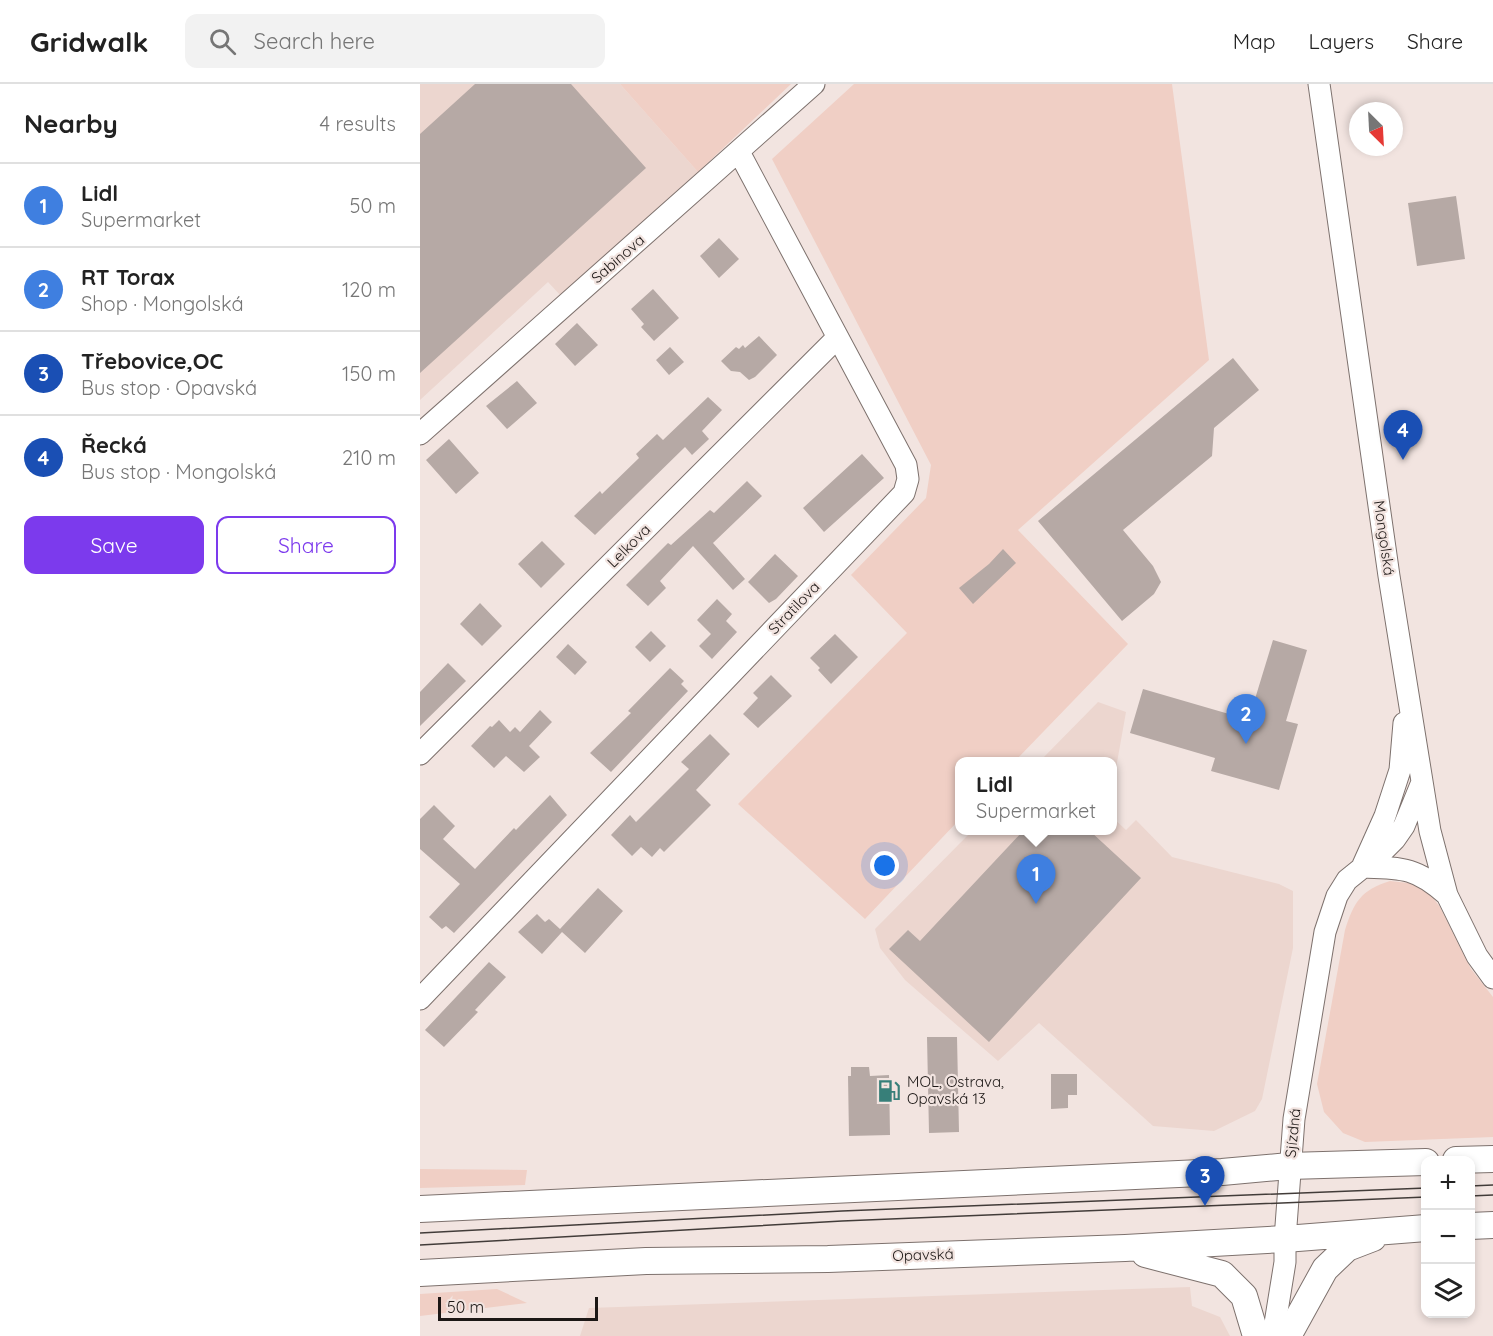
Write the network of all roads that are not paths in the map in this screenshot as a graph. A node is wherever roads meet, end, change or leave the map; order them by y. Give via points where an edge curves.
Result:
1 (814, 84) edge
2 (1319, 84) edge
3 (739, 152) junction
4 (837, 338) junction
5 (420, 434) edge
6 (1407, 681) junction
7 (420, 754) edge
8 (1423, 782) junction
9 (1362, 867) junction
10 (1447, 895) junction
11 (1493, 978) edge
12 (420, 999) edge
13 (1493, 1159) edge
14 (1475, 1160) edge
15 (1421, 1162) edge
16 (1289, 1166) junction
17 (420, 1209) edge
18 (1493, 1225) edge
19 (1475, 1226) edge
20 (1421, 1228) edge
21 (1392, 1230) junction
22 (1285, 1239) junction
23 (1125, 1248) junction
24 (420, 1273) edge
25 (1256, 1336) edge
26 (1273, 1336) edge
27 (1288, 1336) edge

1 - 3 street, Sabinova
2 - 6 street, Mongolská
3 - 4 street, Stratilova
3 - 5 street, Sabinova
4 - 7 street, Lelkova
4 - 12 street, Stratilova via 906,465 904,493
6 - 8 street, Mongolská
6 - 9 street via 1400,770
8 - 9 street via 1395,839
8 - 10 street, Mongolská via 1430,831
9 - 10 street via 1418,873
9 - 16 street, Sjízdná via 1337,896 1325,932
10 - 11 street, Mongolská
13 - 14 main road
15 - 16 main road
16 - 17 main road
16 - 22 street, Sjízdná
18 - 19 main road
20 - 21 main road, Opavská
21 - 22 main road, Opavská
21 - 27 main road via 1347,1248 1325,1269
22 - 23 main road, Opavská
22 - 26 street, Sjízdná via 1286,1262
23 - 24 main road, Opavská via 646,1261
23 - 25 main road via 1222,1274 1244,1296

